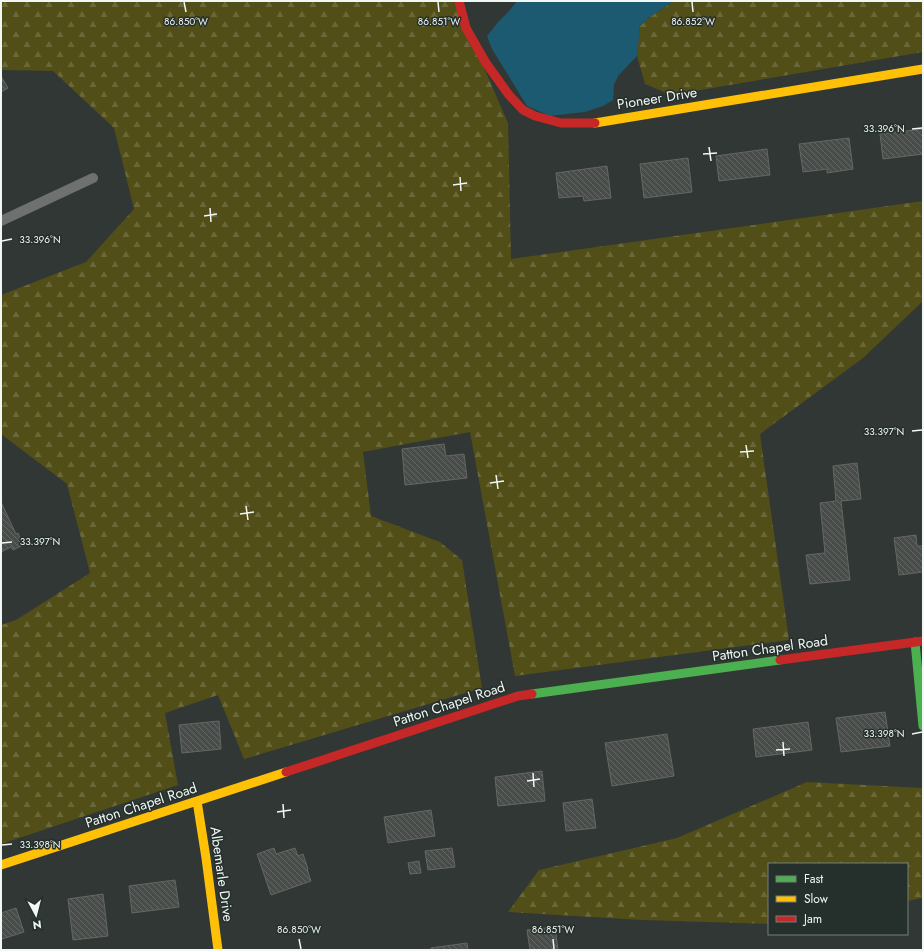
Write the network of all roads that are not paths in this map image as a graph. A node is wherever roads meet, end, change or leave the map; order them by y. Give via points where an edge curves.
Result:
1 (459, 1) edge
2 (923, 69) edge
3 (93, 178) dead end
4 (1, 221) edge
5 (919, 642) edge
6 (923, 726) edge
7 (197, 801) junction
8 (1, 865) edge
9 (218, 950) edge

1 - 2 street, Pioneer Drive via 466,28 486,63 509,95 524,110 561,123 592,123
3 - 4 lane
5 - 6 street
5 - 7 street, Patton Chapel Road via 518,696
7 - 8 street, Patton Chapel Road
7 - 9 street, Albemarle Drive

